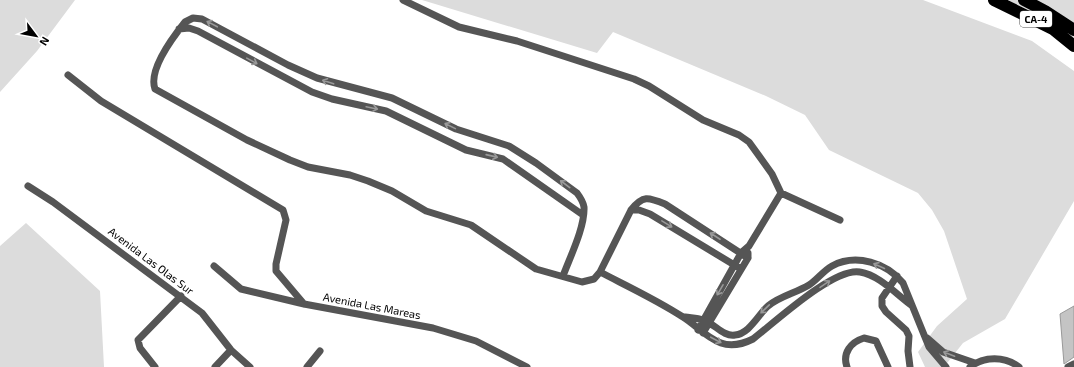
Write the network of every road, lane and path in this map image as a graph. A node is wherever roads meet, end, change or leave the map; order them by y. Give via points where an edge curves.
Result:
1 (403, 0) edge
2 (994, 0) edge
3 (1024, 0) edge
4 (179, 29) junction
5 (1074, 30) edge
6 (1074, 46) edge
7 (68, 75) dead end
8 (392, 98) junction
9 (386, 111) junction
10 (28, 186) dead end
11 (781, 193) junction
12 (631, 210) junction
13 (583, 215) junction
14 (840, 220) dead end
15 (750, 246) junction
16 (741, 253) junction
17 (748, 258) junction
18 (734, 264) junction
19 (214, 266) dead end
20 (741, 269) junction
21 (600, 272) junction
22 (563, 276) junction
23 (897, 276) junction
24 (889, 288) junction
25 (181, 296) junction
26 (304, 304) junction
27 (911, 305) junction
28 (684, 317) junction
29 (706, 321) junction
30 (701, 331) junction
31 (927, 338) junction
32 (231, 350) junction
33 (320, 351) dead end
34 (1074, 364) edge
35 (972, 365) edge
36 (155, 367) edge
37 (215, 367) edge
38 (250, 367) edge
39 (307, 367) edge
40 (527, 367) edge
41 (847, 367) edge
42 (888, 367) edge
43 (910, 367) edge
44 (946, 367) edge
45 (1019, 367) edge
46 (1068, 367) edge

1 - 11 street via 459,27 524,43 649,86 703,120 739,135 749,142 772,174
2 - 6 highway, CA-4 via 1053,29
3 - 5 highway, CA-4
8 -> 4 street via 312,76 202,19 193,18
4 -> 9 street via 198,30 312,92
4 - 22 street via 155,68 152,82 155,89 162,94 246,140 290,160 308,167 368,181 392,191 426,211 471,225 536,269
7 - 26 street via 101,101 283,210 286,220 276,271
8 - 9 street
13 -> 8 street via 584,206 577,193 519,151 456,129
9 -> 13 street via 466,150 503,159
10 - 25 street, Avenida Las Olas Sur
11 - 14 street
11 - 15 street
16 -> 12 street via 653,199 645,198 637,202
12 -> 18 street via 650,214
12 - 21 street
13 - 22 street
15 - 16 street
15 - 17 street
16 - 17 street
16 - 18 street
17 - 20 street
18 - 20 street
18 -> 29 street
19 - 26 street, Avenida Las Mareas via 241,288
20 - 29 street
21 - 22 street via 594,279 582,282
21 - 28 street
23 - 24 street
23 - 27 street via 903,283
23 -> 29 street via 874,263 862,260 847,261 832,266 810,284 770,305 741,334 725,334
24 - 27 street
30 -> 24 street via 722,343 744,344 824,284 848,272 869,275
24 - 43 street via 882,298 882,306 909,336
25 - 32 street, Avenida Las Olas Sur via 202,313
25 - 36 street via 138,340 140,348
26 - 40 street, Avenida Las Mareas via 433,328 476,341
27 - 31 street
28 - 29 street
28 - 30 street
29 - 30 street
35 -> 31 street via 943,352
31 - 44 street via 929,347
32 - 37 street
32 - 38 street, Avenida Las Olas Sur
33 - 39 street
34 - 46 street
35 - 45 street via 993,358 1006,360
41 - 42 street via 847,350 851,344 864,338 876,341

